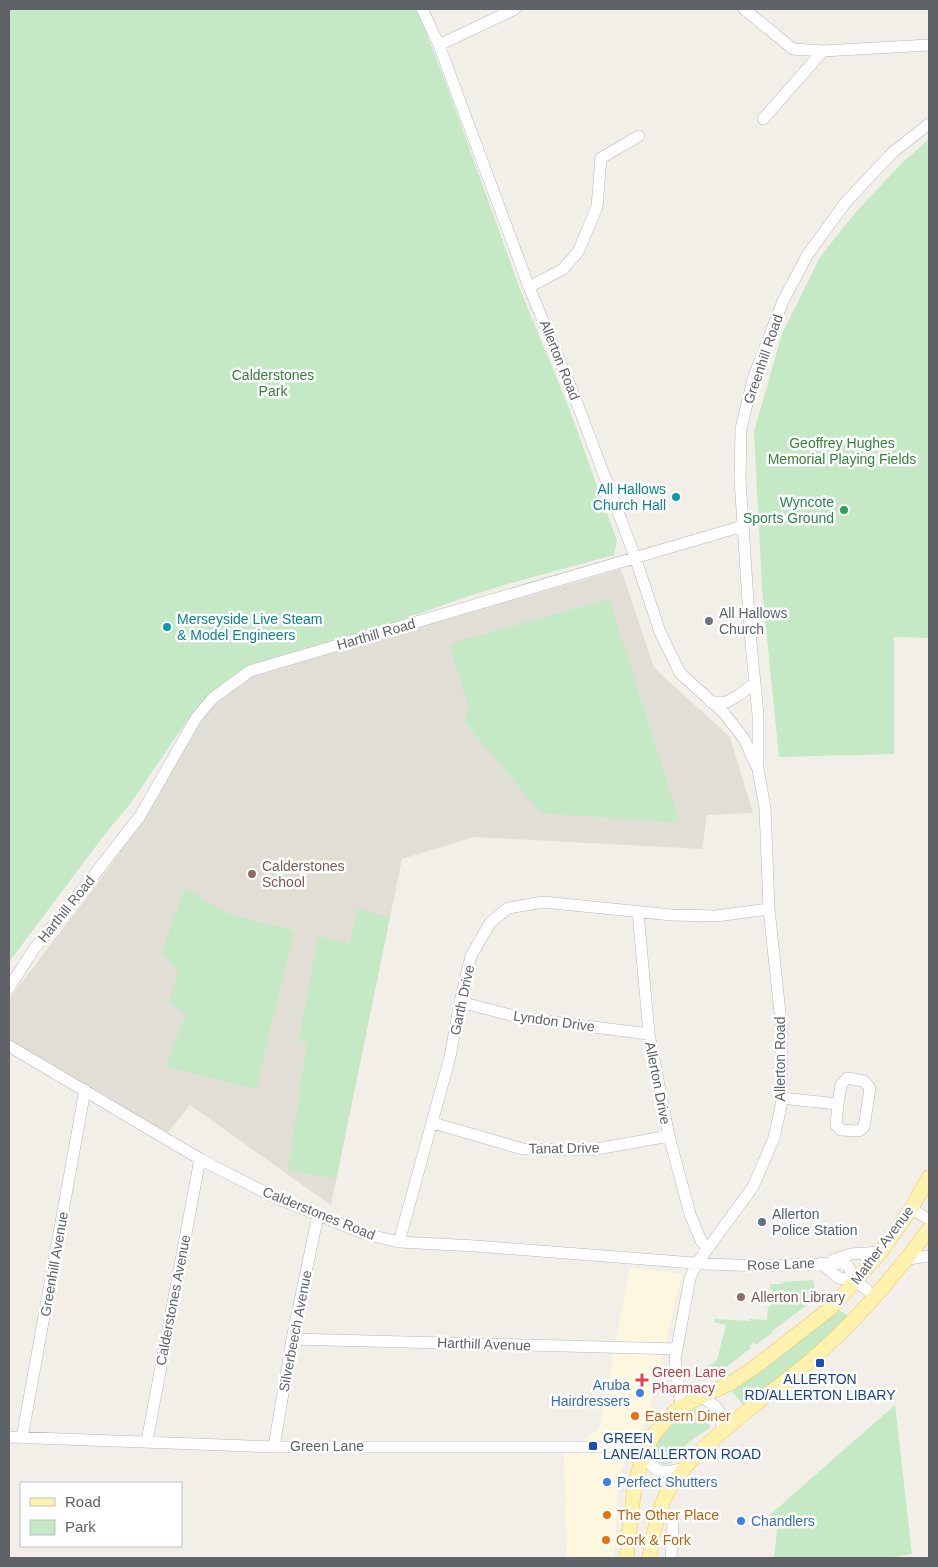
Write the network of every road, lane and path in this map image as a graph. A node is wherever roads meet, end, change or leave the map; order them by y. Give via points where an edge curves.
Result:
1 (422, 9) edge
2 (515, 9) edge
3 (744, 9) edge
4 (929, 45) edge
5 (438, 46) junction
6 (823, 52) junction
7 (763, 119) dead end
8 (929, 124) edge
9 (639, 136) dead end
10 (529, 287) junction
11 (743, 526) junction
12 (635, 557) junction
13 (755, 683) junction
14 (711, 702) junction
15 (758, 769) junction
16 (770, 909) junction
17 (638, 912) junction
18 (9, 988) edge
19 (460, 1002) junction
20 (649, 1034) junction
21 (9, 1046) edge
22 (85, 1090) junction
23 (782, 1098) junction
24 (838, 1104) junction
25 (433, 1123) junction
26 (669, 1136) junction
27 (200, 1159) junction
28 (929, 1177) edge
29 (911, 1209) junction
30 (318, 1215) junction
31 (929, 1219) edge
32 (929, 1229) edge
33 (399, 1242) junction
34 (707, 1248) junction
35 (881, 1252) junction
36 (929, 1256) edge
37 (908, 1259) junction
38 (697, 1263) junction
39 (821, 1263) junction
40 (856, 1281) junction
41 (876, 1297) junction
42 (292, 1339) junction
43 (676, 1349) junction
44 (700, 1397) junction
45 (682, 1406) junction
46 (721, 1433) junction
47 (9, 1437) edge
48 (22, 1438) junction
49 (147, 1441) junction
50 (274, 1446) junction
51 (644, 1452) junction
52 (684, 1468) junction
53 (661, 1507) junction
54 (627, 1558) edge
55 (648, 1558) edge
56 (671, 1558) edge

1 - 5 street, Allerton Road
2 - 5 street
3 - 6 street via 793,49
4 - 6 street
5 - 10 street, Allerton Road
6 - 7 street
8 - 11 street, Greenhill Road via 892,152 846,202 808,254 782,301 753,379 741,429
9 - 10 street via 601,158 597,207 578,252 563,269
10 - 12 street, Allerton Road
11 - 12 street, Harthill Road
11 - 13 street, Greenhill Road
12 - 14 street, Allerton Road via 660,632 680,673
12 - 18 street, Harthill Road via 250,671 213,698 196,718 140,816 34,949
13 - 14 street via 727,702
13 - 15 street, Greenhill Road
14 - 15 street, Allerton Road via 744,739
15 - 16 street, Allerton Road via 765,808
16 - 17 street, Garth Drive via 716,916
16 - 23 street, Allerton Road via 782,1032
17 - 19 street, Garth Drive via 544,902 508,908 490,923 471,956
17 - 20 street, Allerton Drive
19 - 20 street, Lyndon Drive via 522,1018
19 - 25 street, Garth Drive
20 - 26 street, Allerton Drive
21 - 22 street, Calderstones Road
22 - 27 street, Calderstones Road
22 - 48 street, Greenhill Avenue
23 - 24 street
23 - 34 street, Allerton Road via 774,1138 753,1187
24 - 24 street via 841,1085 847,1078 864,1081 870,1088 864,1127 859,1131 841,1130 836,1125
25 - 26 street, Tanat Drive via 523,1149 591,1150
25 - 33 street, Garth Drive
26 - 34 street, Allerton Drive via 690,1214
27 - 30 street, Calderstones Road via 274,1197
27 - 49 street, Calderstones Avenue
28 - 29 main road, Mather Avenue
29 - 31 street
29 - 35 main road, Mather Avenue
30 - 33 street, Calderstones Road via 365,1234
30 - 42 street, Silverbeech Avenue
32 - 37 main road, Mather Avenue
33 - 38 street, Calderstones Road
34 - 38 street, Allerton Road
35 - 39 street, Rose Lane via 851,1254
35 - 40 main road, Mather Avenue
36 - 37 street
37 - 41 main road, Mather Avenue
38 - 39 street, Rose Lane via 762,1266
38 - 43 street, Allerton Road via 690,1278
39 - 40 street via 839,1278
40 - 41 street
40 - 44 main road, Mather Avenue via 831,1308 755,1367 731,1383
41 - 46 main road, Mather Avenue via 817,1354
42 - 43 street, Harthill Avenue
42 - 50 street, Silverbeech Avenue
43 - 45 street, Allerton Road
44 - 45 main road, Mather Avenue
44 - 46 street via 716,1406 722,1422
45 - 51 main road, Mather Avenue via 654,1434
46 - 52 main road, Mather Avenue
47 - 48 street, Green Lane
48 - 49 street, Green Lane
49 - 50 street, Green Lane
50 - 51 street, Green Lane via 596,1446 635,1447
51 - 52 street via 648,1462 658,1470 670,1472
51 - 54 main road, Mather Avenue via 635,1483
52 - 53 main road, Mather Avenue
53 - 55 main road
53 - 56 street via 673,1523

